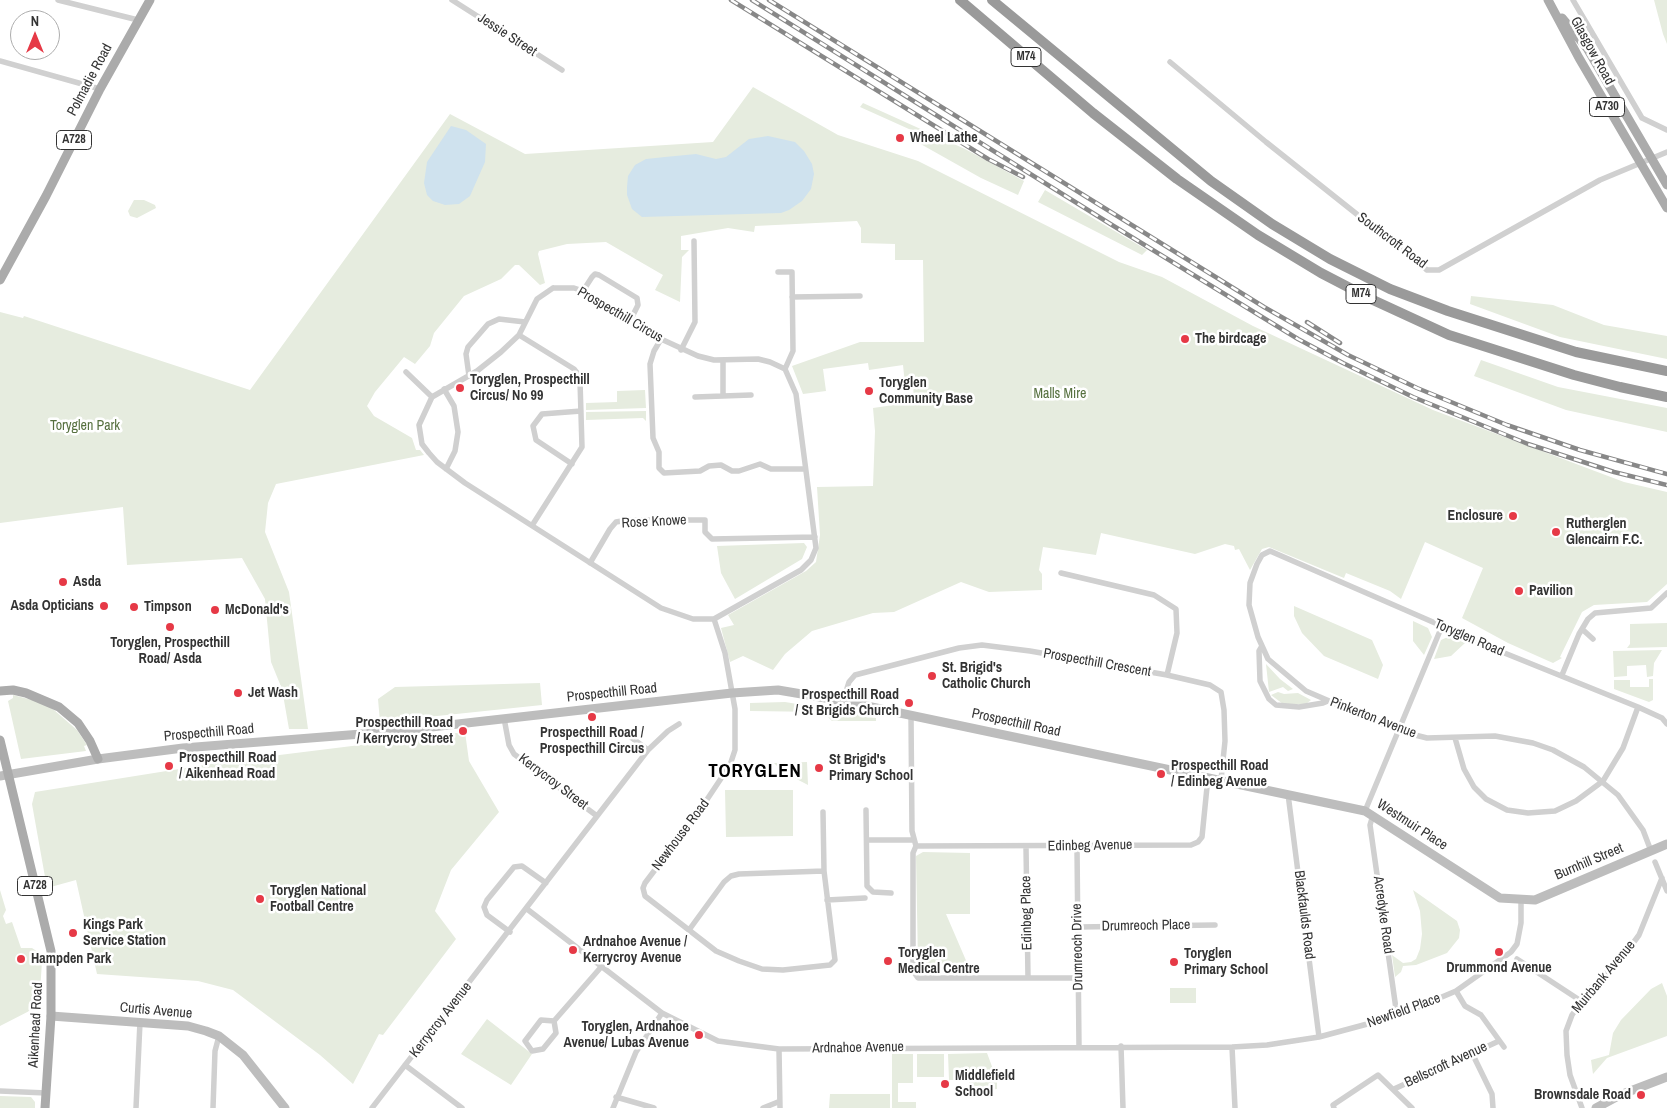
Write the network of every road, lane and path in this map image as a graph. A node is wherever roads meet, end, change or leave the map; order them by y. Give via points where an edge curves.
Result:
1 (58, 0) edge
2 (150, 0) edge
3 (452, 0) edge
4 (960, 0) edge
5 (992, 0) edge
6 (1573, 0) edge
7 (1549, 2) edge
8 (138, 20) junction
9 (0, 61) edge
10 (1170, 62) dead end
11 (562, 70) dead end
12 (100, 89) junction
13 (1667, 130) edge
14 (1667, 152) edge
15 (1652, 159) junction
16 (1640, 163) junction
17 (1667, 185) edge
18 (1667, 208) edge
19 (694, 240) dead end
20 (778, 272) dead end
21 (0, 280) edge
22 (583, 291) junction
23 (860, 296) dead end
24 (792, 297) junction
25 (631, 319) junction
26 (525, 322) junction
27 (520, 335) junction
28 (661, 338) junction
29 (681, 350) junction
30 (723, 360) junction
31 (785, 369) junction
32 (1667, 371) edge
33 (406, 372) dead end
34 (469, 376) junction
35 (444, 390) junction
36 (751, 395) dead end
37 (723, 396) junction
38 (1667, 396) edge
39 (432, 397) junction
40 (695, 397) dead end
41 (581, 410) junction
42 (572, 464) junction
43 (446, 469) junction
44 (805, 469) junction
45 (533, 524) junction
46 (815, 537) junction
47 (1270, 551) joint
48 (590, 563) junction
49 (1061, 573) dead end
50 (1667, 593) edge
51 (714, 619) junction
52 (1442, 626) junction
53 (1582, 629) junction
54 (1593, 639) dead end
55 (1262, 646) junction
56 (1166, 675) junction
57 (1562, 675) junction
58 (0, 691) edge
59 (732, 693) junction
60 (842, 701) junction
61 (1328, 701) junction
62 (1638, 707) junction
63 (911, 716) junction
64 (504, 718) junction
65 (679, 724) dead end
66 (1667, 724) edge
67 (1399, 731) junction
68 (624, 732) dead end
69 (1455, 738) junction
70 (0, 740) edge
71 (648, 750) junction
72 (98, 759) junction
73 (4, 776) edge
74 (1208, 777) junction
75 (1221, 780) junction
76 (1603, 781) junction
77 (1288, 793) junction
78 (866, 810) dead end
79 (823, 812) dead end
80 (1369, 813) junction
81 (597, 816) junction
82 (867, 840) junction
83 (914, 843) junction
84 (1667, 844) edge
85 (1026, 847) junction
86 (1077, 847) junction
87 (1651, 851) junction
88 (1655, 862) dead end
89 (824, 871) junction
90 (1662, 878) junction
91 (546, 883) junction
92 (1667, 890) edge
93 (891, 894) dead end
94 (865, 898) dead end
95 (827, 900) junction
96 (1521, 901) junction
97 (527, 909) junction
98 (1215, 925) dead end
99 (1078, 927) junction
100 (689, 930) junction
101 (510, 932) junction
102 (1517, 959) dead end
103 (602, 966) junction
104 (1028, 978) junction
105 (1079, 978) junction
106 (1456, 991) junction
107 (1581, 1001) junction
108 (662, 1013) junction
109 (51, 1016) junction
110 (1397, 1016) junction
111 (554, 1021) junction
112 (140, 1022) junction
113 (219, 1036) junction
114 (1319, 1037) junction
115 (1499, 1040) junction
116 (1121, 1046) junction
117 (1504, 1046) dead end
118 (1079, 1047) junction
119 (1232, 1047) junction
120 (779, 1049) junction
121 (1472, 1053) junction
122 (405, 1065) junction
123 (1667, 1077) edge
124 (1394, 1089) junction
125 (0, 1091) edge
126 (46, 1093) junction
127 (616, 1098) junction
128 (779, 1105) edge
129 (1331, 1107) edge
130 (46, 1108) edge
131 (136, 1108) edge
132 (213, 1108) edge
133 (284, 1108) edge
134 (372, 1108) edge
135 (462, 1108) edge
136 (613, 1108) edge
137 (654, 1108) edge
138 (763, 1108) edge
139 (1123, 1108) edge
140 (1235, 1108) edge
141 (1412, 1108) edge
142 (1493, 1108) edge
143 (1582, 1108) edge
144 (1597, 1108) edge

1 - 8 street
2 - 8 main road, Polmadie Road / A728
3 - 11 street, Jessie Street
4 - 38 highway, M74 via 1093,113 1177,179 1321,273 1449,334 1574,375
5 - 32 highway, M74 via 1211,181 1272,224 1330,259 1390,289 1448,312 1576,352
6 - 13 street, Glasgow Road via 1642,118
7 - 15 main road, Glasgow Road / A730 via 1587,48
7 - 16 main road, Glasgow Road / A730
8 - 12 main road, Polmadie Road / A728
9 - 12 street
10 - 16 street, Southcroft Road via 1428,270 1439,270 1600,180
12 - 21 main road, Polmadie Road / A728
14 - 15 street
15 - 16 street
15 - 17 main road, Glasgow Road / A730
16 - 18 main road, Glasgow Road / A730
19 - 29 street via 695,322
20 - 24 street via 792,272
22 - 25 street, Prospecthill Circus
22 - 25 street via 592,277 599,275 637,298 638,305
22 - 26 street, Prospecthill Circus via 553,288 545,292 537,299
23 - 24 street
24 - 31 street via 793,352
25 - 28 street, Prospecthill Circus
26 - 27 street, Prospecthill Circus
26 - 34 street via 499,318 488,324 468,348
27 - 34 street, Prospecthill Circus
27 - 41 street via 578,374
28 - 29 street, Prospecthill Circus
28 - 44 street via 650,364 653,438 659,452 659,468 664,473 700,471 721,465 732,470 760,464 771,469
29 - 30 street, Prospecthill Circus
30 - 31 street, Prospecthill Circus via 758,359
30 - 37 street
31 - 44 street via 796,394
33 - 39 street
34 - 35 street, Prospecthill Circus
35 - 39 street, Prospecthill Circus
35 - 43 street via 454,406 458,432 455,451
36 - 37 street
37 - 40 street
39 - 43 street via 419,424 422,444
41 - 42 street via 582,447
41 - 42 street via 542,414 533,426 536,440
42 - 45 street
43 - 45 street
44 - 46 street
45 - 48 street
46 - 48 street, Rose Knowe via 712,539 705,532 704,520 627,520 616,522
46 - 51 street via 814,554 800,570
47 - 52 street, Toryglen Road
47 - 55 street, Pinkerton Avenue via 1262,555 1250,583 1249,605
48 - 51 street via 661,608 692,619
49 - 56 street via 1154,594 1176,610 1177,633
50 - 53 street via 1651,608 1594,614
51 - 59 street
52 - 57 street, Toryglen Road
52 - 67 street
53 - 54 street
53 - 57 street
55 - 61 street, Pinkerton Avenue via 1268,659 1285,674 1306,691
55 - 61 street via 1259,651 1260,681 1276,705 1299,707
56 - 60 street, Prospecthill Crescent via 982,645 855,675
56 - 75 street, Prospecthill Crescent via 1210,684 1221,692 1225,741
57 - 62 street, Toryglen Road
58 - 72 main road via 26,692 59,707 78,723
59 - 60 main road, Prospecthill Road via 778,690
59 - 64 main road, Prospecthill Road
59 - 100 street, Newhouse Road via 737,741 730,765 643,888 645,896
60 - 63 main road, Prospecthill Road
61 - 67 street, Pinkerton Avenue
62 - 66 street, Toryglen Road via 1662,718
62 - 76 street via 1623,748
63 - 74 main road, Prospecthill Road
63 - 83 street
64 - 72 main road, Prospecthill Road
64 - 81 street, Kerrycroy Street via 509,746 514,754
65 - 71 street, Kerrycroy Avenue
67 - 69 street, Pinkerton Avenue via 1427,738
67 - 80 street
68 - 71 street
69 - 76 street, Pinkerton Avenue via 1494,736 1533,744 1567,758
69 - 76 street via 1464,769 1474,787 1486,799 1507,810 1528,813 1555,811 1576,801
70 - 73 main road, Aikenhead Road / A728
71 - 81 street, Kerrycroy Avenue
72 - 73 main road, Prospecthill Road
73 - 109 main road, Aikenhead Road / A728 via 52,951
74 - 75 main road, Prospecthill Road
74 - 86 street, Edinbeg Avenue via 1202,837 1198,842 1191,845
75 - 77 main road, Westmuir Place
76 - 87 street, Pinkerton Avenue via 1633,814
77 - 80 main road, Westmuir Place
77 - 114 street, Blackfaulds Road
78 - 82 street
79 - 89 street
80 - 96 main road, Westmuir Place via 1500,898
80 - 110 street, Acredyke Road
81 - 91 street, Kerrycroy Avenue
82 - 83 street, Edinbeg Avenue
82 - 93 street via 867,886 873,892
83 - 85 street, Edinbeg Avenue
83 - 104 street via 914,971 918,978
84 - 87 main road, Burnhill Street
85 - 86 street, Edinbeg Avenue
85 - 104 street, Edinbeg Place
86 - 99 street, Drumreoch Drive
87 - 96 main road, Burnhill Street via 1535,900
88 - 90 street
89 - 95 street
89 - 100 street via 731,876
90 - 92 street
90 - 107 street, Muirbank Avenue via 1639,935
91 - 97 street, Kerrycroy Avenue
91 - 101 street via 522,866 514,867 487,900 484,907 487,915
94 - 95 street
95 - 100 street, Newhouse Road via 835,960 830,965 762,969 716,951
96 - 106 street, Newfield Place via 1518,944
97 - 101 street, Kerrycroy Avenue
97 - 103 street, Ardnahoe Avenue
98 - 99 street, Drumreoch Place
99 - 105 street, Drumreoch Drive
101 - 122 street, Kerrycroy Avenue
102 - 107 street
103 - 108 street, Ardnahoe Avenue
103 - 111 street
104 - 105 street
105 - 118 street, Drumreoch Drive
106 - 110 street, Newfield Place
106 - 115 street, Bellscroft Avenue via 1465,1006 1481,1015
107 - 143 street, Muirbank Avenue via 1566,1031 1566,1055
108 - 120 street, Ardnahoe Avenue via 718,1041
108 - 127 street via 636,1052
109 - 112 main road, Curtis Avenue
109 - 126 main road, Aikenhead Road / A728
110 - 114 street, Newfield Place
111 - 111 street via 556,1033 543,1049 532,1051 525,1041 541,1020
112 - 113 main road, Curtis Avenue via 188,1026
112 - 131 street
113 - 132 street via 215,1050
113 - 133 main road, Curtis Avenue via 243,1055
114 - 119 street, Newfield Place
115 - 117 street, Bellscroft Avenue
115 - 121 street, Bellscroft Avenue
116 - 118 street, Ardnahoe Avenue
116 - 119 street, Ardnahoe Avenue
116 - 139 street
118 - 120 street, Ardnahoe Avenue
119 - 140 street
120 - 128 street
121 - 124 street, Bellscroft Avenue
121 - 142 street via 1492,1094
122 - 134 street, Kerrycroy Avenue
122 - 135 street
123 - 144 main road via 1620,1095
124 - 129 street via 1378,1075
124 - 141 street
125 - 126 street
126 - 130 main road, Aikenhead Road / A728
127 - 136 street
127 - 137 street
128 - 138 street

